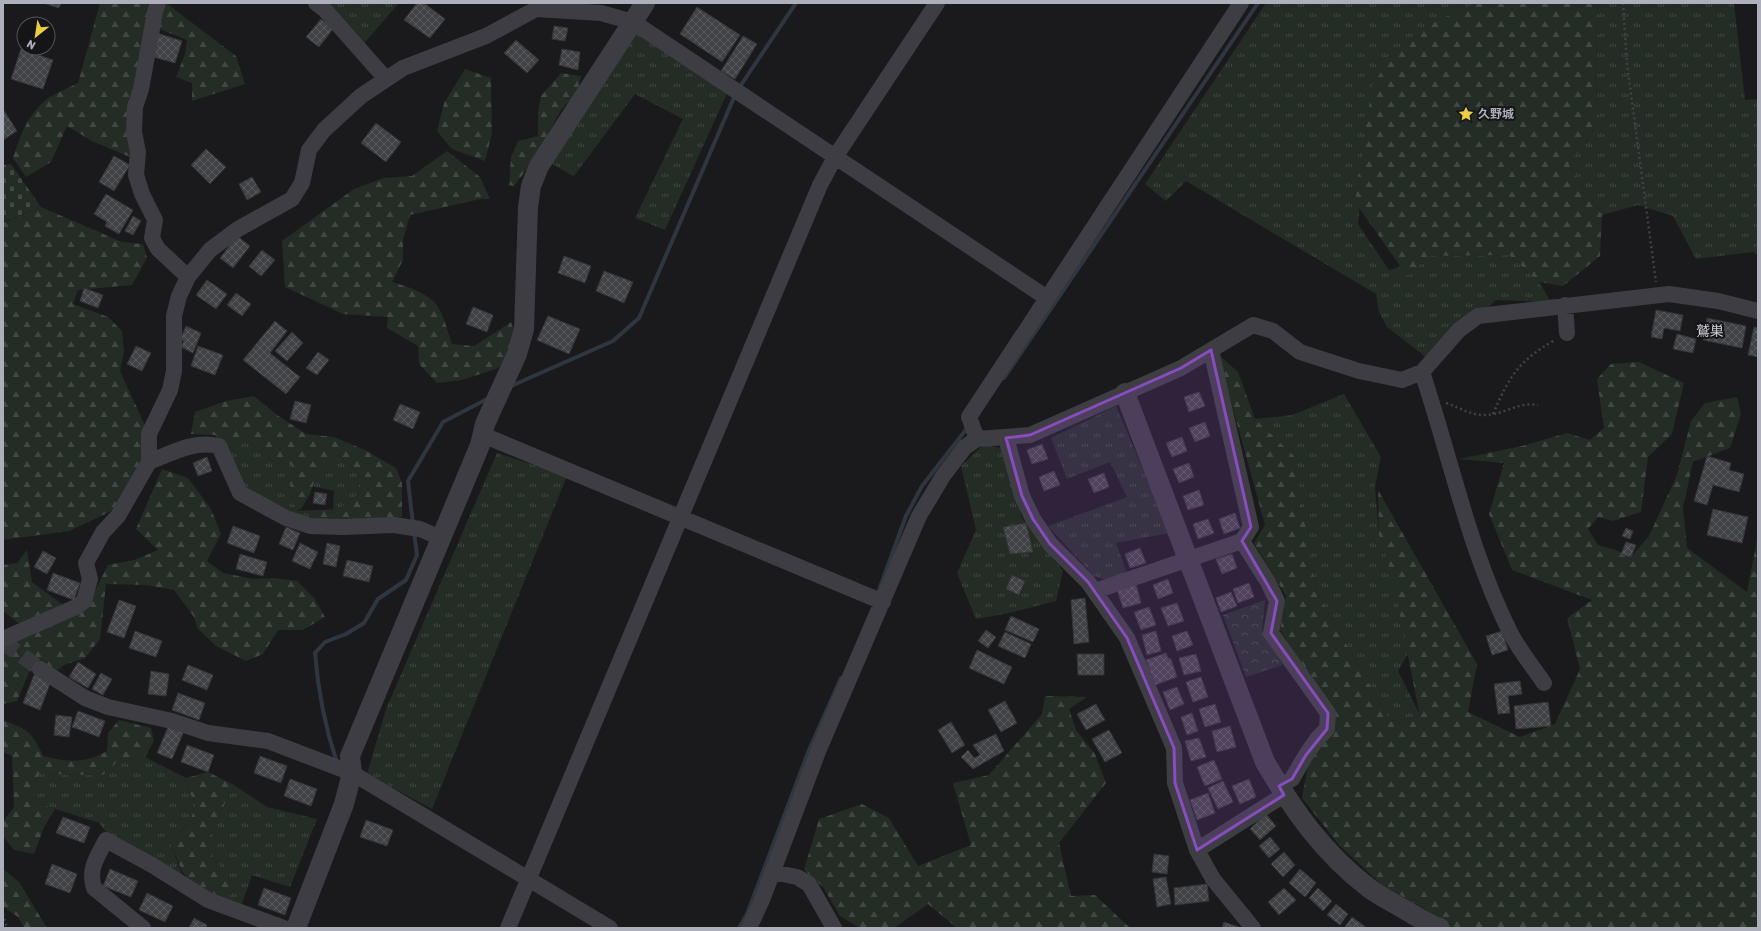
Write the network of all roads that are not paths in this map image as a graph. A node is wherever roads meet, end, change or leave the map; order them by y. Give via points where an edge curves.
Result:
1 (158, 3) edge
2 (645, 3) edge
3 (937, 3) edge
4 (1241, 3) edge
5 (323, 6) edge
6 (633, 22) junction
7 (386, 79) junction
8 (835, 157) junction
9 (188, 277) junction
10 (1046, 298) junction
11 (1565, 305) junction
12 (1758, 312) edge
13 (1567, 333) road end
14 (1211, 350) junction
15 (1422, 372) junction
16 (1125, 393) junction
17 (484, 435) junction
18 (1006, 438) junction
19 (977, 439) junction
20 (149, 462) junction
21 (681, 516) junction
22 (441, 538) junction
23 (1242, 541) junction
24 (1189, 559) junction
25 (1095, 591) junction
26 (883, 602) junction
27 (3, 640) edge
28 (40, 669) tunnel mouth
29 (1544, 683) dead end
30 (352, 773) junction
31 (1281, 790) junction
32 (1197, 850) junction
33 (772, 872) junction
34 (529, 878) junction
35 (1436, 927) edge
36 (143, 928) edge
37 (284, 928) edge
38 (296, 928) edge
39 (508, 928) edge
40 (610, 928) edge
41 (749, 928) edge
42 (834, 928) edge
43 (1253, 928) edge

1 - 9 street via 135,107 134,132 138,152 136,175 155,220 152,238 158,249
2 - 6 street
3 - 8 street
4 - 10 street
5 - 7 street
6 - 7 street via 601,13 536,9 486,36 403,68
6 - 8 street
6 - 17 street via 538,166 531,186 528,207 524,329 517,354 486,424
7 - 9 street via 361,96 324,130 308,150 302,183 292,199 238,229 210,250
8 - 10 street
8 - 21 street via 820,185
9 - 20 street via 179,296 174,316 174,371 170,390 149,434
10 - 19 street via 969,417
11 - 12 street via 1669,294 1718,301
11 - 13 street
11 - 15 street via 1478,316 1459,330
14 - 15 street via 1253,325 1273,331 1300,352 1359,371 1402,380
14 - 16 street via 1181,368
14 - 23 street via 1251,527
15 - 29 street via 1466,523 1488,584 1511,634
16 - 18 street via 1030,435
16 - 24 street
17 - 21 street
17 - 22 street
18 - 19 street
18 - 25 street via 1022,496 1033,519 1050,544 1072,564
19 - 26 street via 964,447 919,516
20 - 22 street via 186,447 208,444 219,446 240,493 286,518 310,526 394,525 420,529
20 - 27 street via 118,516 104,532 86,563 90,579 84,601
21 - 26 street
21 - 34 street
22 - 30 street via 350,756
23 - 24 street
23 - 31 street via 1277,601 1272,633 1328,713 1326,729 1292,779
24 - 25 street
24 - 31 street via 1265,762
25 - 32 street via 1127,638 1174,748 1175,783
26 - 33 street via 819,749
28 - 30 street via 85,698 108,706 172,721 208,733 268,741
30 - 34 street
30 - 38 street via 332,840
31 - 32 street
31 - 35 street via 1312,833 1340,864 1370,889
32 - 43 street via 1213,879
33 - 41 street
33 - 42 street via 797,877 809,884
34 - 39 street
34 - 40 street
36 - 37 street via 94,888 91,878 92,866 106,840 208,900

